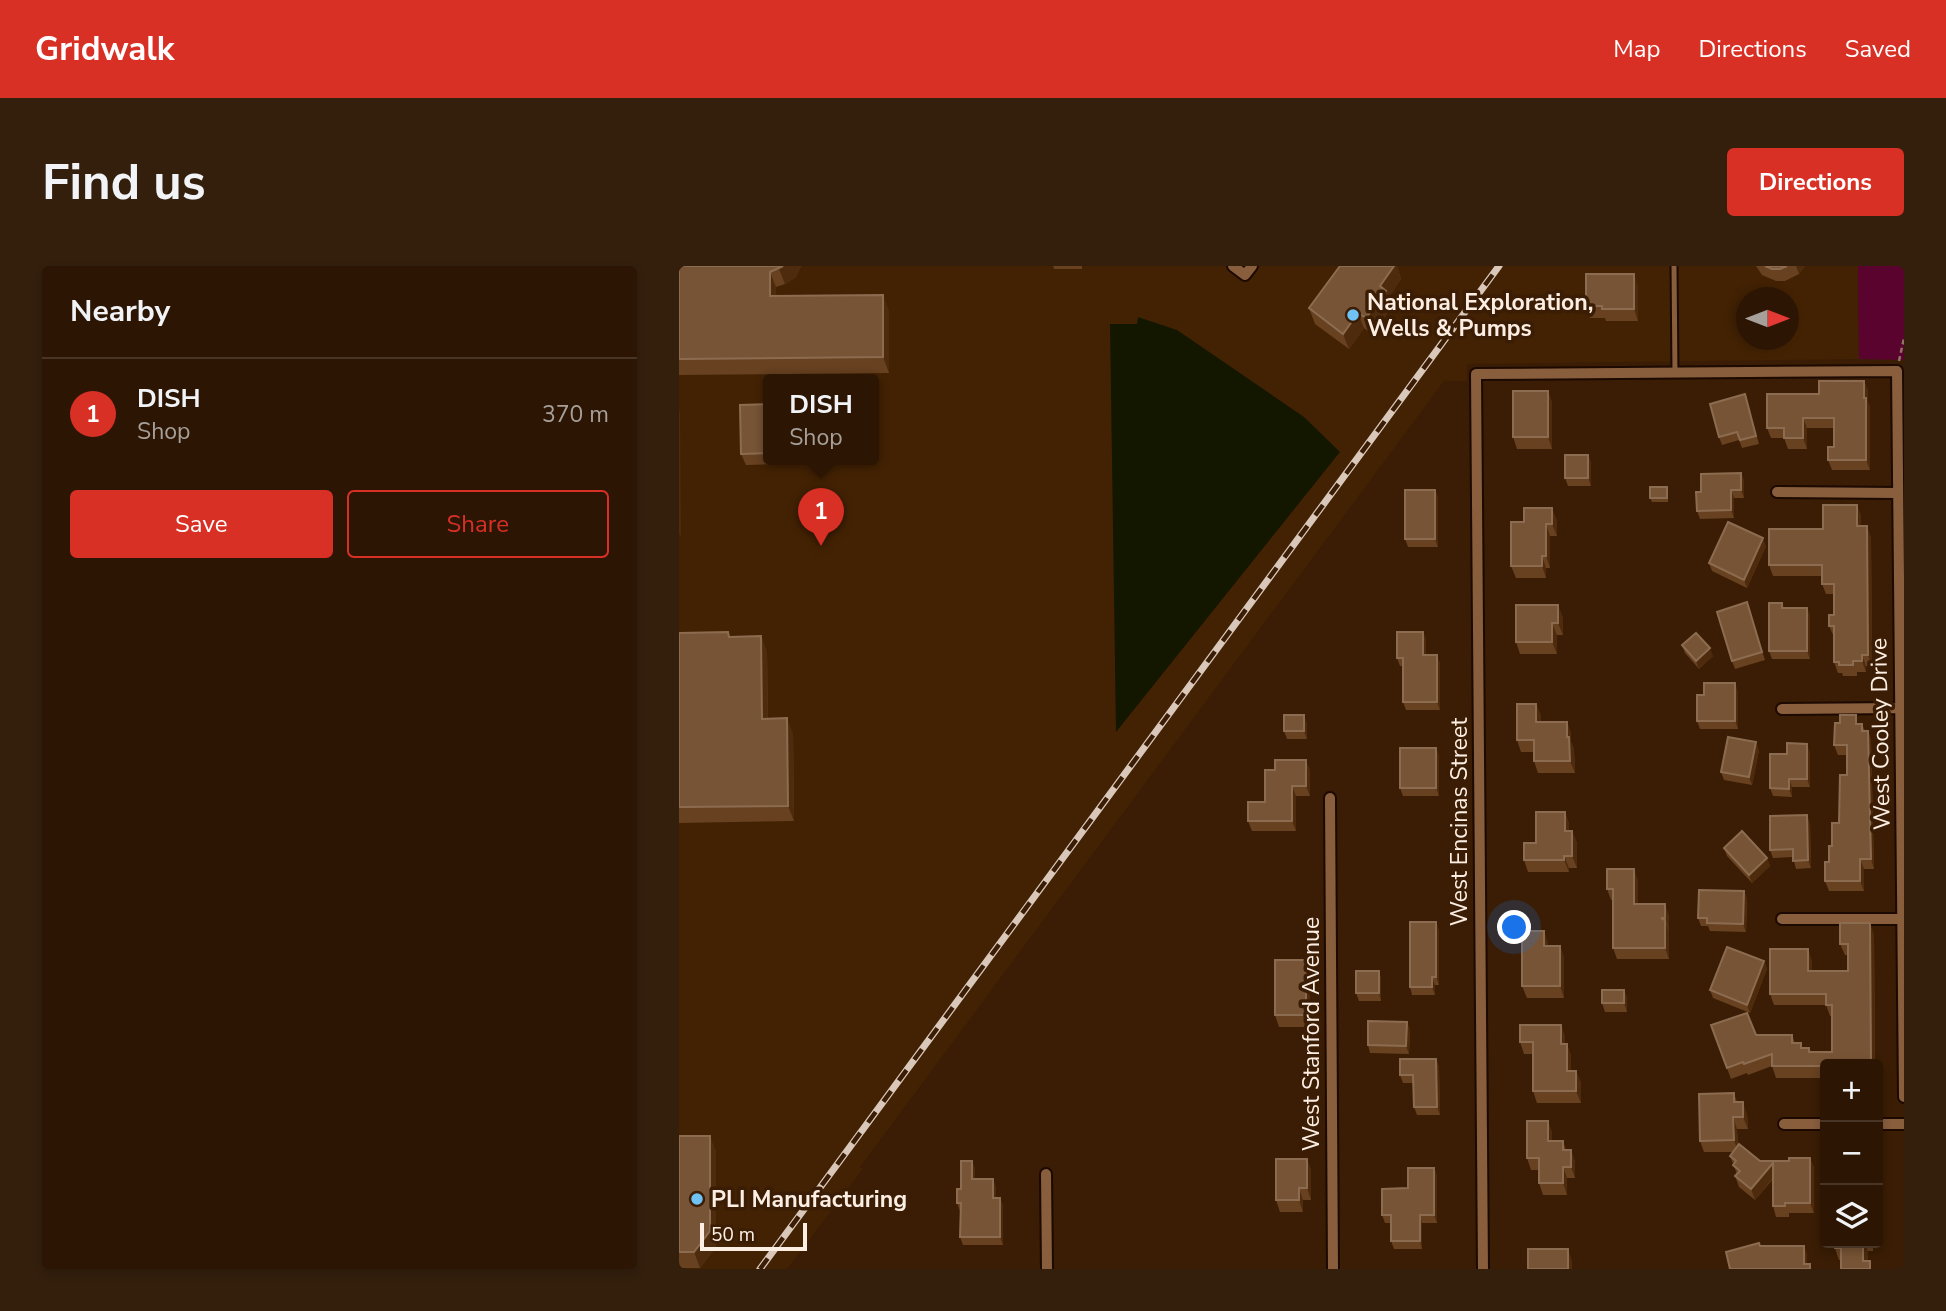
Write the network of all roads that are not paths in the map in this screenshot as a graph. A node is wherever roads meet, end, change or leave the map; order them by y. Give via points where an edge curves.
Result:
1 (1233, 266) edge
2 (1674, 266) edge
3 (1248, 270) edge
4 (1675, 373) junction
5 (1777, 492) dead end
6 (1898, 492) junction
7 (1900, 708) junction
8 (1782, 709) dead end
9 (1903, 797) edge
10 (1330, 798) dead end
11 (1782, 919) dead end
12 (1902, 919) edge
13 (1904, 1097) edge
14 (1784, 1124) dead end
15 (1820, 1124) edge
16 (1883, 1124) edge
17 (1904, 1124) edge
18 (1046, 1174) dead end
19 (1047, 1269) edge
20 (1333, 1269) edge
21 (1483, 1269) edge

1 - 3 street
2 - 4 lane
4 - 6 street, West Cooley Drive via 1897,371
4 - 21 street, West Encinas Street via 1476,374
5 - 6 street
6 - 7 street, West Cooley Drive
7 - 8 street
7 - 9 street, West Cooley Drive
9 - 12 street, West Cooley Drive
10 - 20 street, West Stanford Avenue
11 - 12 street
12 - 13 street, West Cooley Drive
14 - 15 street
16 - 17 street
18 - 19 street

